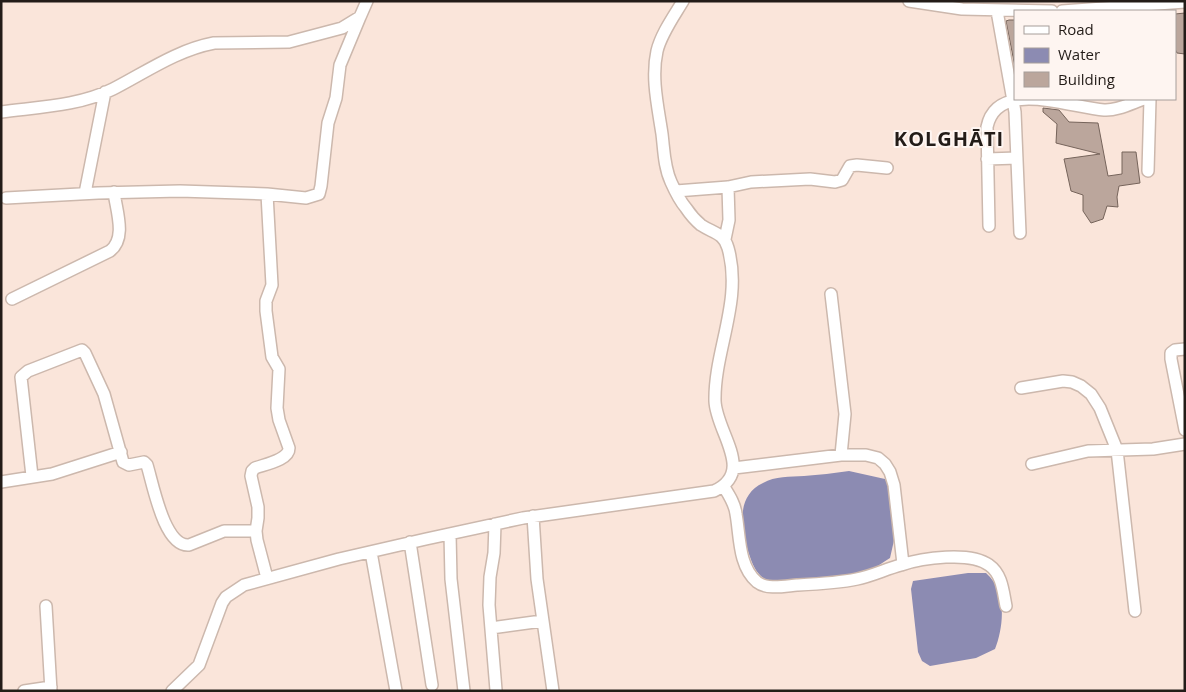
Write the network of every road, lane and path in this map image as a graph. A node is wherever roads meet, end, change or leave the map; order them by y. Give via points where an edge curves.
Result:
1 (367, 1) edge
2 (683, 1) edge
3 (909, 1) edge
4 (1178, 2) edge
5 (1151, 8) edge
6 (1092, 10) edge
7 (997, 11) junction
8 (1014, 11) edge
9 (360, 17) junction
10 (105, 92) junction
11 (1014, 100) junction
12 (1038, 100) edge
13 (1038, 100) edge
14 (1141, 100) edge
15 (1150, 100) edge
16 (1, 112) edge
17 (1017, 158) junction
18 (987, 159) junction
19 (887, 168) dead end
20 (1148, 171) dead end
21 (728, 188) junction
22 (676, 191) junction
23 (114, 192) junction
24 (85, 193) junction
25 (267, 194) junction
26 (6, 198) dead end
27 (989, 226) dead end
28 (1020, 233) dead end
29 (725, 239) junction
30 (831, 294) dead end
31 (12, 300) dead end
32 (1185, 350) edge
33 (1021, 388) dead end
34 (1185, 430) edge
35 (1185, 444) edge
36 (1117, 450) junction
37 (121, 452) junction
38 (841, 455) junction
39 (1032, 464) dead end
40 (734, 468) junction
41 (32, 476) junction
42 (1, 482) edge
43 (724, 487) junction
44 (533, 516) junction
45 (495, 524) junction
46 (256, 531) junction
47 (450, 534) junction
48 (410, 542) junction
49 (371, 552) junction
50 (903, 564) junction
51 (267, 578) junction
52 (46, 606) dead end
53 (1006, 606) dead end
54 (1135, 611) dead end
55 (542, 621) junction
56 (491, 628) junction
57 (432, 685) dead end
58 (51, 689) edge
59 (496, 690) edge
60 (24, 691) edge
61 (172, 691) edge
62 (396, 691) edge
63 (464, 691) edge
64 (553, 691) edge

1 - 9 street
2 - 22 street via 657,50 656,64 656,95 665,164
3 - 7 street
4 - 5 street
5 - 6 street
7 - 8 street
7 - 11 street
9 - 10 street via 342,28 289,42 201,46
9 - 25 street via 340,65 336,98 328,122 319,194 306,198
10 - 16 street via 55,105
10 - 24 street
11 - 12 street
11 - 17 street
11 - 18 street via 998,108 989,118
13 - 14 street via 1105,110
15 - 20 street
17 - 18 street
17 - 28 street
18 - 27 street
19 - 21 street via 857,164 850,166 842,180 835,182 810,179 766,181
21 - 22 street
21 - 29 street via 729,220
22 - 29 street via 695,220
23 - 24 street
23 - 25 street
23 - 31 street via 119,231 116,247
24 - 26 street
25 - 46 street via 272,285 266,311 272,357 279,370 277,408 289,452 285,457 252,471 258,508
29 - 40 street via 732,293 715,386 715,406 734,458
30 - 38 street via 845,414
32 - 34 street via 1175,350 1171,359
33 - 36 street via 1063,381 1081,386 1100,408
35 - 36 street
36 - 39 street via 1079,452
36 - 54 street
37 - 41 street via 66,470
37 - 41 street via 100,385 85,353 79,350 28,370 21,377
37 - 46 street via 126,464 144,462 147,465 166,525 171,535 183,545 224,531
38 - 40 street
38 - 50 street via 866,455 886,464 894,485
40 - 43 street
41 - 42 street
43 - 44 street via 699,494
43 - 50 street via 736,513 747,568 758,583 783,587 857,579
44 - 45 street
44 - 55 street
45 - 47 street
45 - 56 street via 489,594
46 - 51 street
47 - 48 street
47 - 63 street via 451,579
48 - 49 street
48 - 57 street
49 - 51 street
49 - 62 street
50 - 53 street via 962,556 981,560 996,571
51 - 61 street via 244,585 226,597 199,666
52 - 58 street
55 - 56 street
55 - 64 street
56 - 59 street
58 - 60 street

